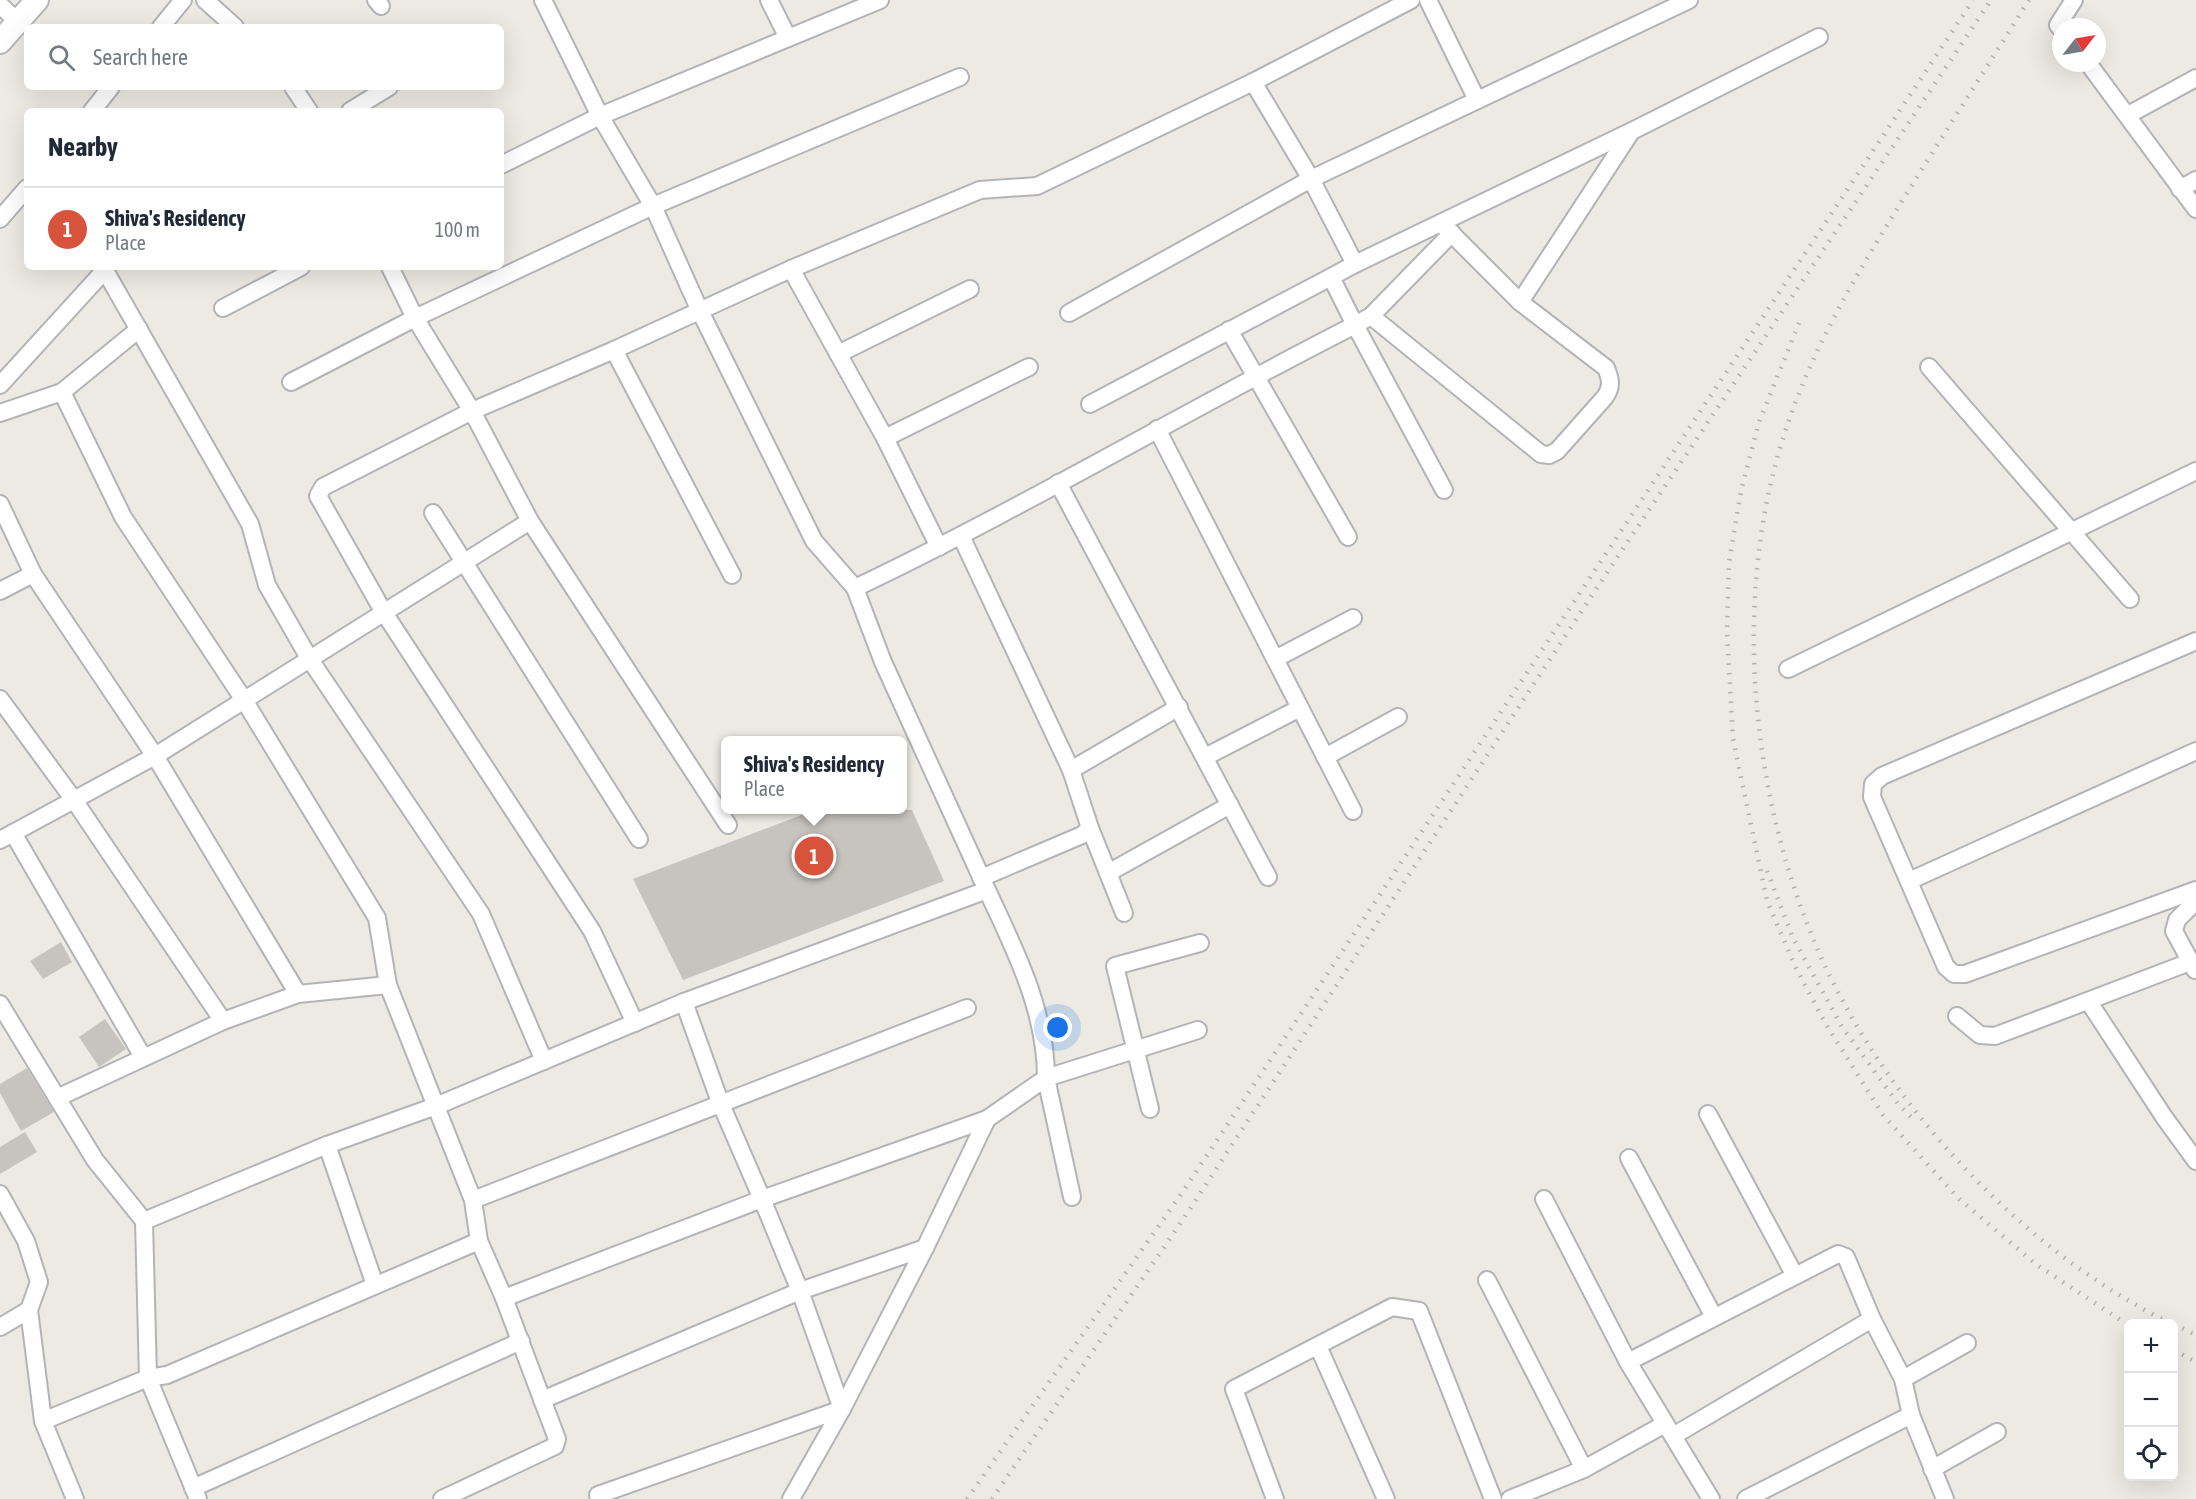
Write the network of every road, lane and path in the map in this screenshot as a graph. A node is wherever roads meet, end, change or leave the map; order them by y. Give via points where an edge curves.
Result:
1 (37, 0) edge
2 (183, 0) edge
3 (206, 0) edge
4 (543, 0) edge
5 (769, 0) edge
6 (880, 0) edge
7 (1411, 0) edge
8 (1428, 0) edge
9 (1689, 0) edge
10 (2074, 0) edge
11 (0, 5) edge
12 (2062, 18) edge
13 (18, 22) junction
14 (163, 24) edge
15 (232, 24) edge
16 (1819, 37) dead end
17 (789, 38) junction
18 (0, 42) edge
19 (2095, 72) edge
20 (960, 77) dead end
21 (2196, 78) edge
22 (1252, 82) junction
23 (109, 90) edge
24 (295, 90) edge
25 (384, 90) edge
26 (1477, 100) junction
27 (94, 108) edge
28 (307, 108) edge
29 (355, 108) edge
30 (2128, 115) junction
31 (600, 116) junction
32 (1632, 131) junction
33 (504, 164) edge
34 (1311, 179) junction
35 (2196, 180) edge
36 (2180, 189) junction
37 (24, 191) edge
38 (653, 206) junction
39 (2196, 209) edge
40 (0, 219) edge
41 (1447, 228) junction
42 (1355, 264) junction
43 (791, 269) junction
44 (102, 270) edge
45 (105, 270) edge
46 (295, 270) edge
47 (391, 270) edge
48 (1331, 277) junction
49 (970, 289) dead end
50 (1520, 302) junction
51 (223, 308) dead end
52 (699, 309) junction
53 (1069, 314) dead end
54 (1371, 316) junction
55 (415, 318) junction
56 (1354, 325) junction
57 (139, 329) junction
58 (1229, 330) junction
59 (614, 350) junction
60 (838, 354) junction
61 (1029, 367) dead end
62 (1929, 367) dead end
63 (1256, 375) junction
64 (291, 382) dead end
65 (0, 385) edge
66 (62, 392) junction
67 (1090, 404) dead end
68 (472, 411) junction
69 (0, 413) edge
70 (1157, 429) junction
71 (885, 438) junction
72 (2196, 471) edge
73 (1058, 483) junction
74 (1444, 490) dead end
75 (0, 504) edge
76 (433, 513) dead end
77 (530, 521) junction
78 (2071, 531) junction
79 (961, 536) junction
80 (1348, 537) dead end
81 (939, 548) junction
82 (463, 562) junction
83 (33, 574) junction
84 (732, 575) dead end
85 (855, 588) junction
86 (0, 591) edge
87 (2130, 599) dead end
88 (383, 610) junction
89 (1353, 618) dead end
90 (2196, 641) edge
91 (309, 658) junction
92 (1275, 660) junction
93 (1788, 669) dead end
94 (0, 699) edge
95 (244, 700) junction
96 (1179, 707) junction
97 (1300, 708) junction
98 (1398, 717) dead end
99 (2196, 751) edge
100 (155, 756) junction
101 (1205, 757) junction
102 (1325, 757) junction
103 (1071, 770) junction
104 (74, 800) junction
105 (1230, 806) junction
106 (1353, 811) dead end
107 (728, 825) dead end
108 (1090, 828) junction
109 (6, 837) edge
110 (639, 839) dead end
111 (1108, 873) junction
112 (1268, 877) dead end
113 (1909, 881) junction
114 (984, 884) junction
115 (2196, 890) edge
116 (2196, 901) edge
117 (1124, 913) dead end
118 (1200, 943) dead end
119 (2193, 966) edge
120 (388, 985) junction
121 (298, 994) junction
122 (684, 1002) junction
123 (2089, 1002) junction
124 (0, 1004) edge
125 (967, 1008) dead end
126 (1957, 1016) dead end
127 (223, 1022) junction
128 (634, 1023) junction
129 (1198, 1030) dead end
130 (1136, 1049) junction
131 (143, 1057) junction
132 (544, 1061) junction
133 (1046, 1078) junction
134 (57, 1098) junction
135 (720, 1102) junction
136 (436, 1106) junction
137 (1150, 1109) dead end
138 (1708, 1114) dead end
139 (987, 1119) junction
140 (327, 1145) junction
141 (1629, 1158) dead end
142 (2196, 1161) edge
143 (0, 1194) edge
144 (1072, 1197) dead end
145 (762, 1199) junction
146 (1544, 1199) dead end
147 (473, 1200) junction
148 (144, 1221) junction
149 (479, 1241) junction
150 (925, 1248) junction
151 (1794, 1274) junction
152 (1487, 1280) dead end
153 (375, 1285) junction
154 (800, 1291) junction
155 (504, 1298) junction
156 (29, 1310) junction
157 (1714, 1317) junction
158 (1872, 1319) junction
159 (0, 1326) edge
160 (521, 1341) junction
161 (1967, 1343) dead end
162 (1318, 1346) junction
163 (1628, 1362) junction
164 (148, 1378) junction
165 (1903, 1379) junction
166 (542, 1400) junction
167 (842, 1409) junction
168 (1911, 1415) junction
169 (43, 1421) junction
170 (1669, 1430) junction
171 (1997, 1432) dead end
172 (1584, 1469) junction
173 (1932, 1469) junction
174 (195, 1493) edge
175 (598, 1495) dead end
176 (75, 1499) edge
177 (442, 1499) edge
178 (792, 1499) edge
179 (1275, 1499) edge
180 (1386, 1499) edge
181 (1493, 1499) edge
182 (1510, 1499) edge
183 (1711, 1499) edge
184 (1746, 1499) edge
185 (1945, 1499) edge

1 - 13 street
2 - 14 street
3 - 15 street
4 - 31 street
5 - 17 street
6 - 17 street
7 - 22 street
8 - 26 street
9 - 26 street
10 - 12 street
11 - 13 street
13 - 18 street
16 - 32 street
17 - 31 street
19 - 30 street
20 - 38 street
21 - 30 street
22 - 34 street
22 - 43 street via 1036,186 980,190
23 - 27 street
24 - 28 street
25 - 29 street
26 - 34 street
30 - 36 street
31 - 33 street
31 - 38 street
32 - 41 street
32 - 50 street
34 - 42 street
34 - 53 street
35 - 36 street
36 - 39 street
37 - 40 street
38 - 52 street
38 - 55 street
41 - 42 street
41 - 50 street
41 - 54 street
42 - 48 street
43 - 52 street
43 - 60 street
44 - 65 street
45 - 57 street
46 - 51 street
47 - 55 street
48 - 56 street
48 - 58 street
49 - 60 street
50 - 54 street via 1606,369 1610,378 1605,397 1549,455 1541,454
52 - 59 street
52 - 85 street via 814,541
54 - 56 street
55 - 64 street
55 - 68 street
56 - 63 street
56 - 74 street
57 - 66 street
57 - 91 street via 250,524 267,585
58 - 63 street
58 - 67 street
59 - 68 street
59 - 84 street
60 - 71 street
61 - 71 street
62 - 78 street
63 - 70 street
63 - 80 street
66 - 69 street
66 - 95 street via 123,517
68 - 77 street
68 - 88 street via 323,487 318,496
70 - 73 street
70 - 92 street
71 - 81 street
72 - 78 street
73 - 79 street
73 - 96 street
75 - 83 street
76 - 82 street
77 - 82 street
77 - 107 street
78 - 87 street
78 - 93 street
79 - 81 street
79 - 103 street
81 - 85 street
82 - 88 street
82 - 110 street
83 - 86 street
83 - 100 street
85 - 114 street via 883,662
88 - 91 street
88 - 128 street via 592,931
89 - 92 street
90 - 113 street via 1882,776 1873,784 1872,797
91 - 95 street
91 - 132 street via 481,914
92 - 97 street
94 - 104 street
95 - 100 street
95 - 120 street via 377,918
96 - 101 street
96 - 103 street
97 - 101 street
97 - 102 street
98 - 102 street
99 - 113 street
100 - 104 street
100 - 121 street
101 - 105 street
102 - 106 street
103 - 108 street
104 - 109 street
104 - 127 street
105 - 111 street
105 - 112 street
108 - 111 street
108 - 114 street
109 - 131 street
111 - 117 street
113 - 115 street via 1946,968 1954,974 1976,970
114 - 122 street
114 - 133 street via 1029,981 1046,1056
116 - 119 street via 2174,925 2176,938
118 - 130 street via 1115,966
119 - 123 street
120 - 121 street
120 - 136 street
121 - 127 street
122 - 128 street
122 - 135 street
123 - 126 street via 1995,1036 1980,1035
123 - 142 street
124 - 134 street
125 - 135 street
127 - 131 street
128 - 132 street
129 - 130 street
130 - 133 street
130 - 137 street
131 - 134 street
132 - 136 street
133 - 139 street
133 - 144 street
134 - 148 street via 95,1160
135 - 145 street
135 - 147 street
136 - 140 street
136 - 147 street
138 - 151 street
139 - 145 street
139 - 150 street
140 - 148 street
140 - 153 street
141 - 157 street
143 - 156 street via 26,1240 39,1282
145 - 154 street
145 - 155 street
146 - 163 street
147 - 149 street
148 - 164 street
149 - 153 street
149 - 155 street
150 - 154 street
150 - 167 street
151 - 157 street
151 - 158 street via 1838,1254 1846,1257
152 - 172 street
153 - 164 street via 167,1375
154 - 166 street
154 - 167 street
155 - 160 street
156 - 159 street
156 - 169 street
157 - 163 street
158 - 165 street
158 - 170 street
160 - 166 street
160 - 174 street
161 - 165 street
162 - 179 street via 1234,1389
162 - 180 street
162 - 181 street via 1392,1307 1419,1311
163 - 170 street
164 - 169 street
164 - 174 street
165 - 168 street
166 - 177 street via 557,1439 555,1446
167 - 175 street
167 - 178 street
168 - 173 street
168 - 184 street
169 - 176 street
170 - 172 street
170 - 183 street
171 - 173 street
172 - 182 street
173 - 185 street

